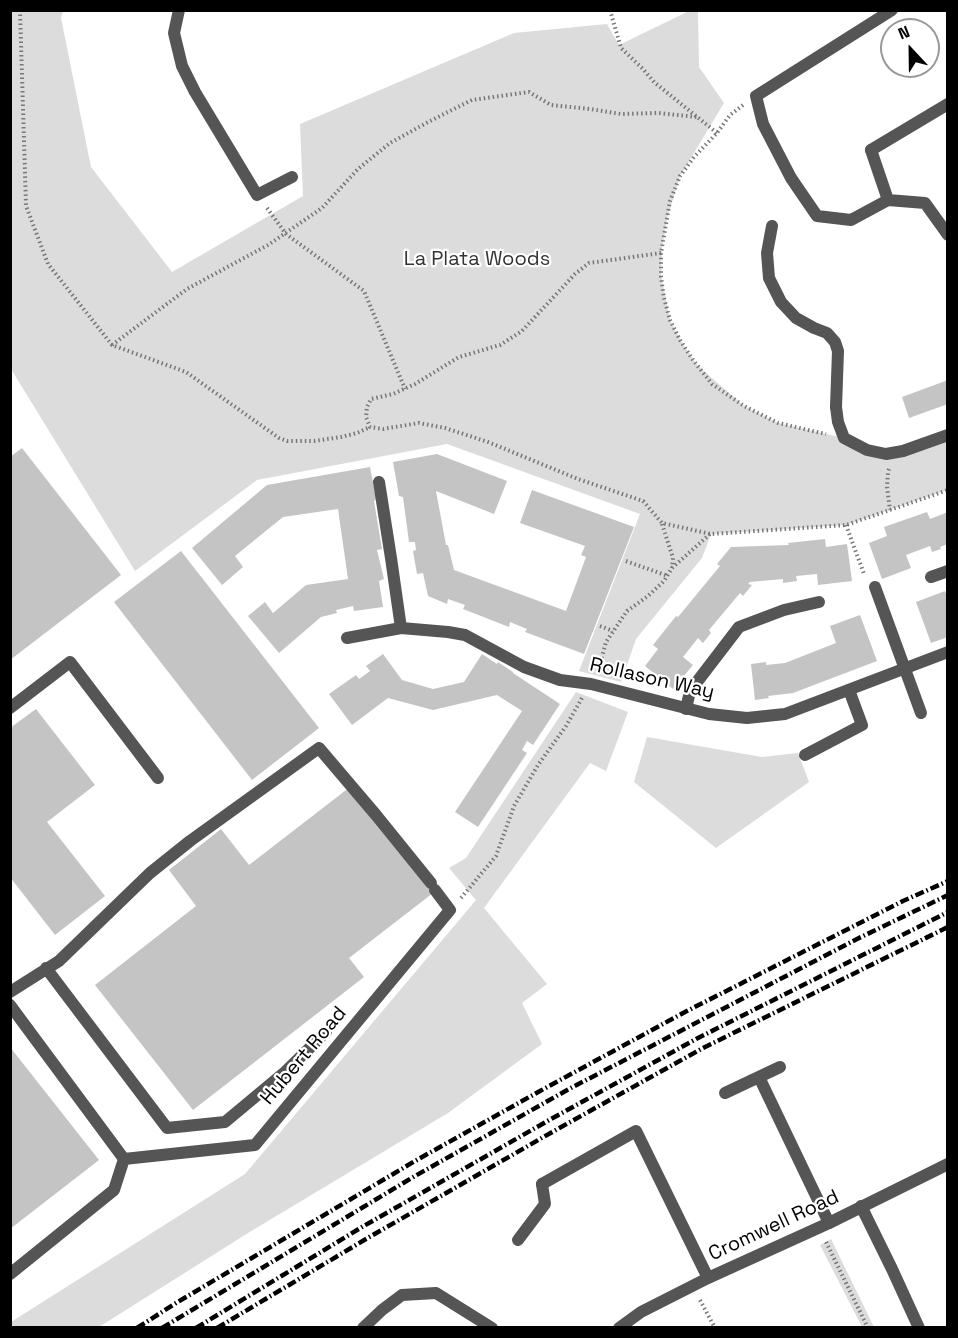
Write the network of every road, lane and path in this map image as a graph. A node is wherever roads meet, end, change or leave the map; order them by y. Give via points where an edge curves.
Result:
1 (20, 10) edge
2 (179, 10) edge
3 (610, 10) edge
4 (892, 10) edge
5 (756, 96) junction
6 (948, 104) edge
7 (697, 117) junction
8 (717, 133) junction
9 (292, 177) dead end
10 (257, 195) junction
11 (888, 200) junction
12 (772, 226) dead end
13 (286, 234) junction
14 (948, 235) edge
15 (661, 254) junction
16 (112, 345) junction
17 (405, 389) junction
18 (370, 427) junction
19 (948, 435) edge
20 (844, 438) junction
21 (903, 451) junction
22 (379, 482) dead end
23 (948, 490) edge
24 (890, 510) junction
25 (662, 523) junction
26 (846, 525) junction
27 (711, 534) junction
28 (626, 561) dead end
29 (672, 568) junction
30 (948, 571) edge
31 (668, 576) junction
32 (931, 577) dead end
33 (875, 588) joint
34 (819, 602) dead end
35 (600, 626) dead end
36 (401, 628) junction
37 (613, 631) junction
38 (347, 638) dead end
39 (948, 652) edge
40 (905, 669) junction
41 (591, 684) junction
42 (849, 690) junction
43 (10, 708) edge
44 (686, 709) junction
45 (921, 712) dead end
46 (805, 755) dead end
47 (158, 778) dead end
48 (450, 910) junction
49 (46, 968) junction
50 (10, 992) edge
51 (10, 1005) edge
52 (326, 1032) dead end
53 (780, 1067) dead end
54 (759, 1077) junction
55 (725, 1093) dead end
56 (124, 1159) junction
57 (948, 1164) edge
58 (861, 1206) junction
59 (824, 1225) junction
60 (518, 1240) dead end
61 (10, 1274) edge
62 (708, 1278) junction
63 (692, 1286) junction
64 (363, 1328) edge
65 (492, 1328) edge
66 (619, 1328) edge
67 (715, 1328) edge
68 (868, 1328) edge
69 (919, 1328) edge

1 - 16 path via 26,206 48,264
2 - 10 street via 174,33 182,66
3 - 7 path via 621,48
4 - 5 street
5 - 8 path via 730,115
5 - 11 street via 763,124 791,178 817,216 851,220
6 - 11 street via 871,150
7 - 8 path
7 - 13 path via 621,114 551,105 529,92 472,100 390,143 358,169 322,208
8 - 15 path via 680,176 670,201
9 - 10 street
10 - 13 path
11 - 14 street via 925,203
12 - 20 street via 767,254 770,278 781,302 796,318 827,333 835,342 836,407
13 - 16 path via 187,290
13 - 17 path via 364,291
15 - 17 path via 590,263 522,331 500,345 459,357
15 - 20 path via 661,277 670,320 712,384 778,423
16 - 18 path via 186,372 287,441 341,437
17 - 18 path via 371,399 366,417
18 - 25 path via 383,429 418,423 488,442 643,501
19 - 21 street
20 - 21 street via 867,450 886,454
21 - 24 path via 892,461 888,472
22 - 36 street
23 - 24 path
24 - 26 path
25 - 27 path
25 - 29 path via 673,558
26 - 27 path
26 - 33 path via 868,585
27 - 29 path
28 - 31 path
29 - 31 path
30 - 32 street
31 - 37 path via 627,611
33 - 40 street
34 - 44 street via 739,627 690,691
35 - 37 path
36 - 38 street, Rollason Way
36 - 41 street, Rollason Way via 465,635 524,667 560,680
37 - 41 path
39 - 40 street, Rollason Way
40 - 42 street, Rollason Way
40 - 45 street
41 - 44 street, Rollason Way
41 - 48 path via 514,806 496,856
42 - 44 street, Rollason Way via 784,714 747,718
42 - 46 street via 862,725
43 - 47 street via 70,662
48 - 49 street via 319,748 150,873
48 - 56 street, Hubert Road via 255,1145
49 - 50 street
49 - 52 street via 167,1128 225,1122
51 - 56 street
53 - 54 street
54 - 55 street
54 - 59 street
56 - 61 street via 114,1190
57 - 58 street, Cromwell Road
58 - 59 street, Cromwell Road
58 - 69 street
59 - 62 street, Cromwell Road
59 - 68 path
60 - 62 street via 545,1204 542,1184 636,1131
62 - 63 street, Cromwell Road
63 - 66 street, Cromwell Road
63 - 67 path
64 - 65 street via 402,1295 436,1293

